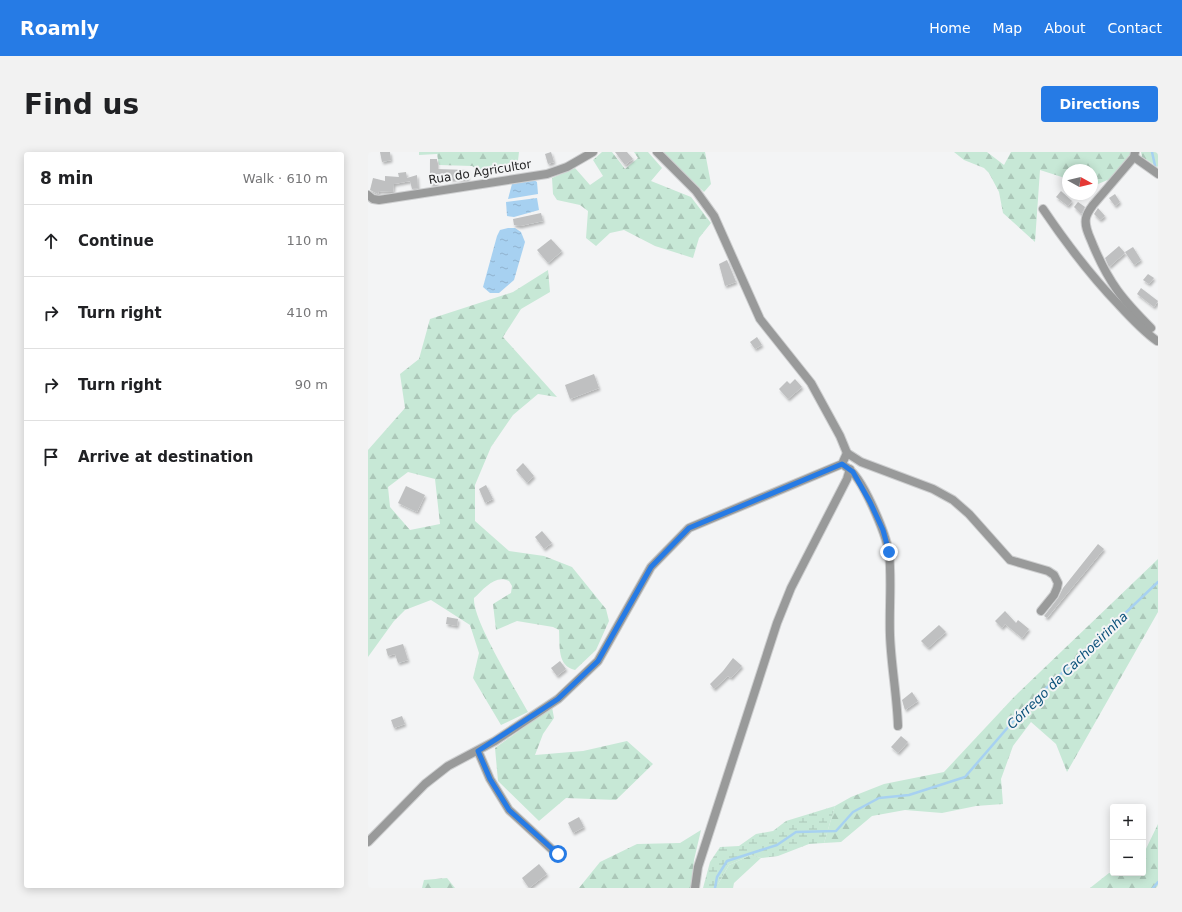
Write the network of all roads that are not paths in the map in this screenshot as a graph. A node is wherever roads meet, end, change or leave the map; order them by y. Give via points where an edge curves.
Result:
1 (594, 152) edge
2 (657, 152) edge
3 (1134, 154) edge
4 (1158, 174) edge
5 (368, 195) edge
6 (1043, 209) dead end
7 (1151, 328) dead end
8 (1157, 341) edge
9 (847, 453) junction
10 (842, 464) junction
11 (850, 469) junction
12 (1041, 611) dead end
13 (898, 726) dead end
14 (478, 751) junction
15 (368, 842) edge
16 (558, 854) dead end
17 (695, 888) edge

1 - 5 street, Rua do Agricultor via 567,167 547,174 379,200
2 - 9 street via 696,190 714,216 760,319 811,383
3 - 4 street
3 - 7 street via 1088,212 1086,224 1114,287 1123,300
6 - 8 street via 1065,242 1098,283
9 - 10 street
9 - 12 street via 861,462 933,489 953,500 1010,560 1054,575 1058,583 1057,588
10 - 11 street
10 - 14 street via 689,528 651,567 598,661 558,699
11 - 13 street via 870,502 883,530 889,552 890,637
11 - 17 street via 776,623 700,860
14 - 15 street via 448,766 425,784
14 - 16 street via 490,779 509,810

